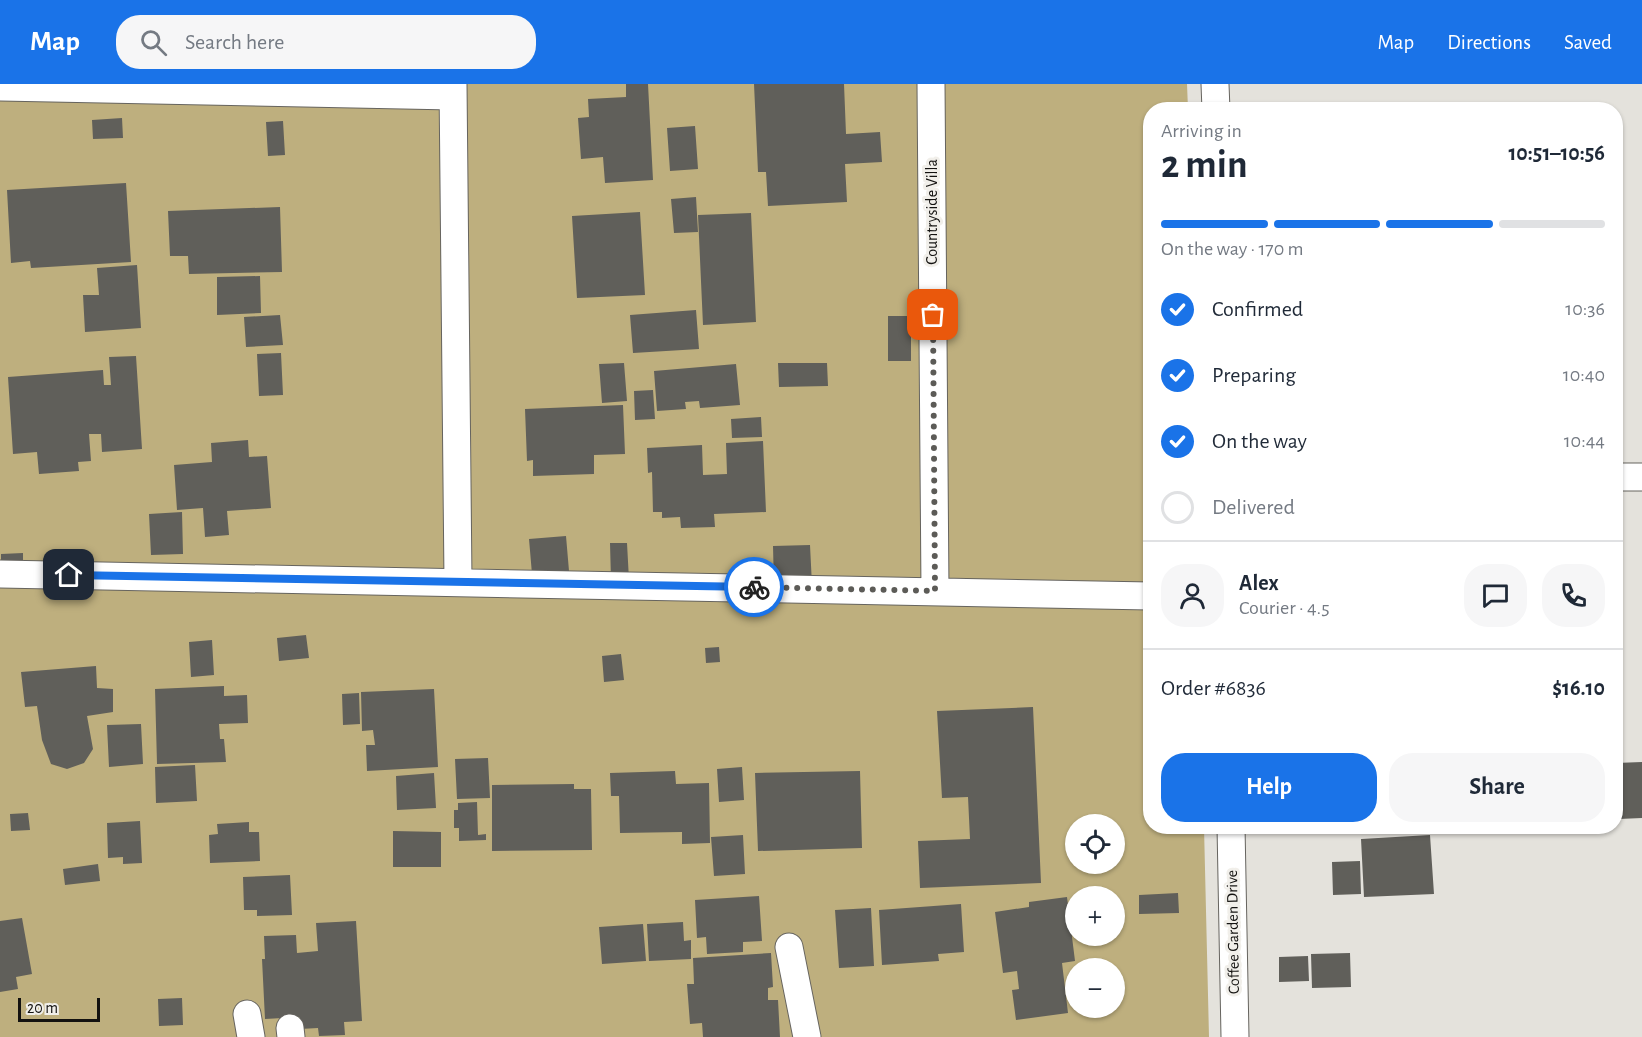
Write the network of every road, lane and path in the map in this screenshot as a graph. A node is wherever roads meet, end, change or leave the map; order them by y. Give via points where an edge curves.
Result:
1 (931, 84) edge
2 (1215, 84) edge
3 (0, 87) edge
4 (453, 90) edge
5 (1216, 102) edge
6 (1623, 477) edge
7 (1642, 477) edge
8 (0, 574) edge
9 (458, 581) junction
10 (935, 591) junction
11 (1143, 596) edge
12 (1231, 834) edge
13 (789, 947) dead end
14 (807, 1037) edge
15 (1235, 1037) edge

1 - 10 street, Countryside Villa
2 - 5 street
3 - 4 street
4 - 9 street
6 - 7 street
8 - 9 street
9 - 10 street
10 - 11 street
12 - 15 street, Coffee Garden Drive
13 - 14 street

